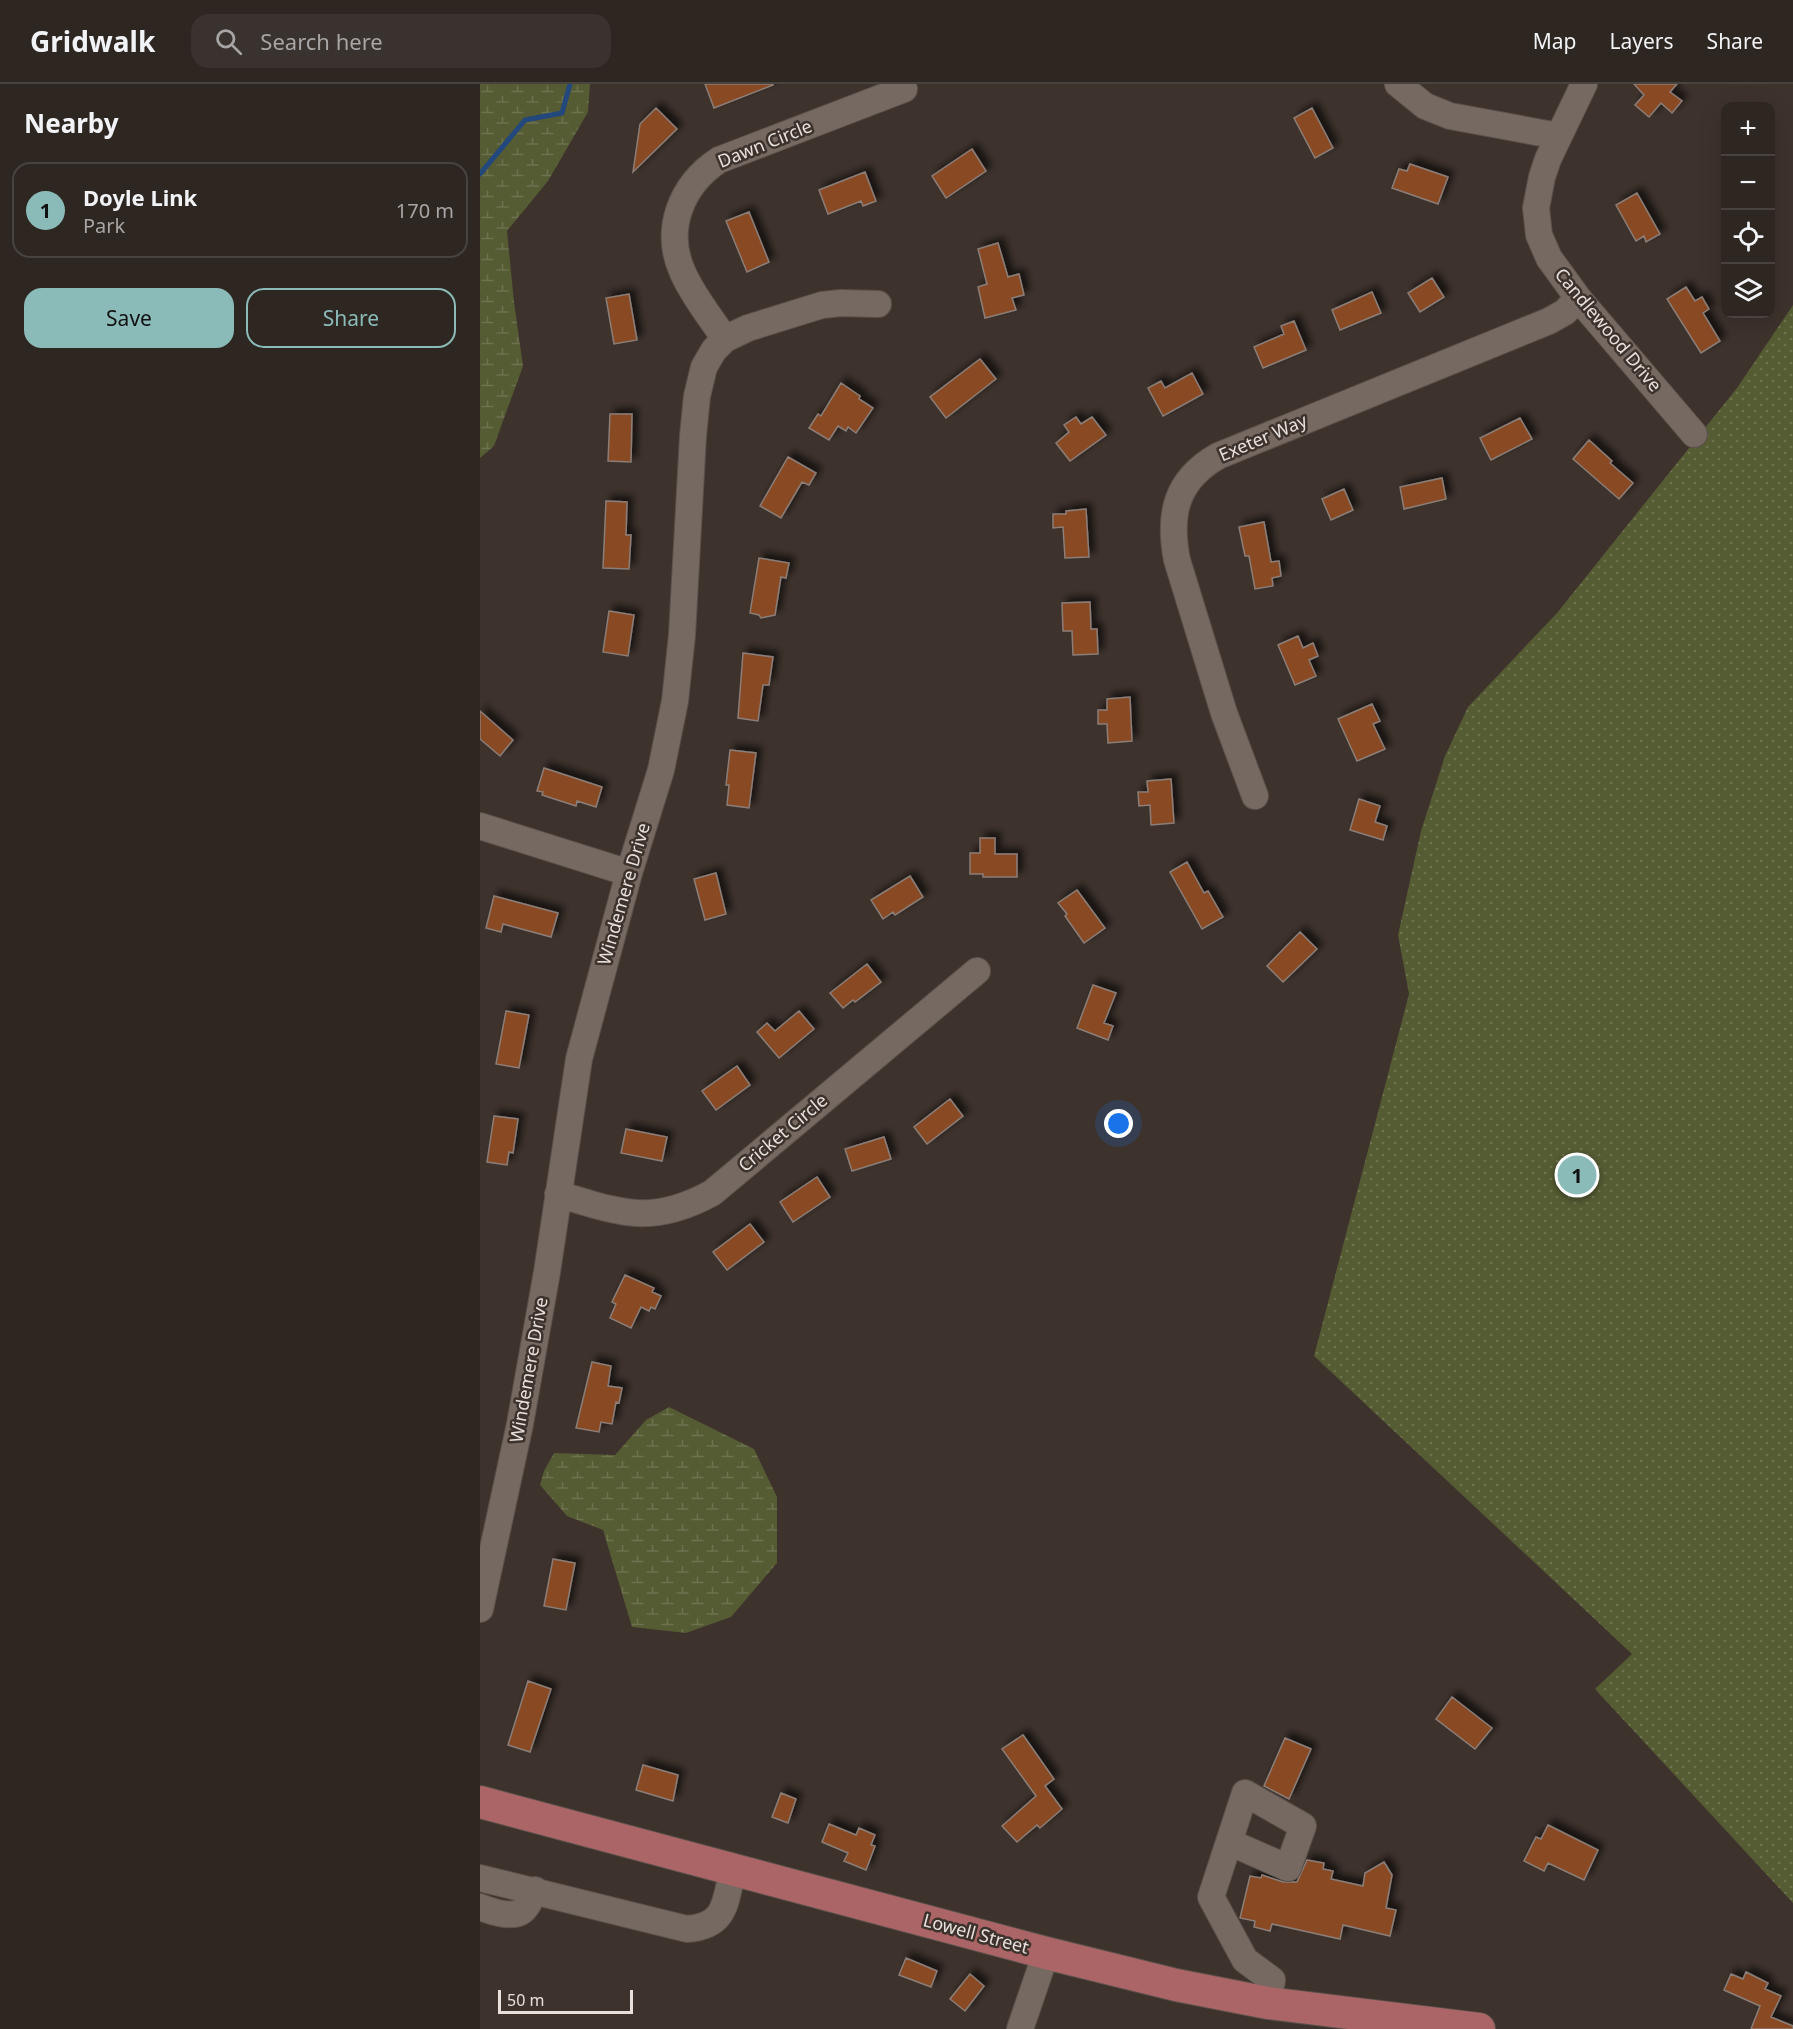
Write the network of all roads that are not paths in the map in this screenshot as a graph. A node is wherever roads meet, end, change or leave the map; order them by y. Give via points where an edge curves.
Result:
1 (1398, 84) edge
2 (1584, 84) edge
3 (904, 89) dead end
4 (1558, 136) junction
5 (1578, 298) junction
6 (878, 304) dead end
7 (725, 339) junction
8 (1694, 434) dead end
9 (1255, 796) dead end
10 (480, 826) edge
11 (629, 873) junction
12 (977, 971) dead end
13 (558, 1194) junction
14 (480, 1609) edge
15 (480, 1802) edge
16 (1229, 1842) dead end
17 (733, 1869) junction
18 (480, 1878) edge
19 (535, 1890) junction
20 (480, 1906) edge
21 (1046, 1953) junction
22 (1268, 2003) junction
23 (1427, 2026) edge
24 (1020, 2029) edge
25 (1479, 2029) edge

1 - 4 street via 1425,106 1450,116
2 - 4 street, Candlewood Drive
3 - 7 street, Dawn Circle via 719,160 690,186 676,222 678,260
4 - 5 street, Candlewood Drive via 1542,177 1537,223 1549,258
5 - 8 street, Candlewood Drive
5 - 9 street, Exeter Way via 1549,321 1218,456 1196,471 1180,493 1173,525 1177,560 1224,713
6 - 7 street, Windemere Drive via 822,305
7 - 11 street, Windemere Drive via 708,358 697,396 675,701 661,770
10 - 11 street
11 - 13 street, Windemere Drive via 579,1059
12 - 13 street, Cricket Circle via 712,1193 693,1204 677,1210 634,1214
13 - 14 street, Windemere Drive via 520,1424
15 - 17 main road, Lowell Street
16 - 22 street via 1211,1897 1245,1960 1272,1980
17 - 19 street via 724,1906 716,1920 704,1928 687,1929
17 - 21 main road, Lowell Street
18 - 19 street
19 - 20 street via 524,1910 516,1915
21 - 22 main road, Lowell Street
21 - 24 street
22 - 23 main road, Lowell Street
23 - 25 main road, Lowell Street

